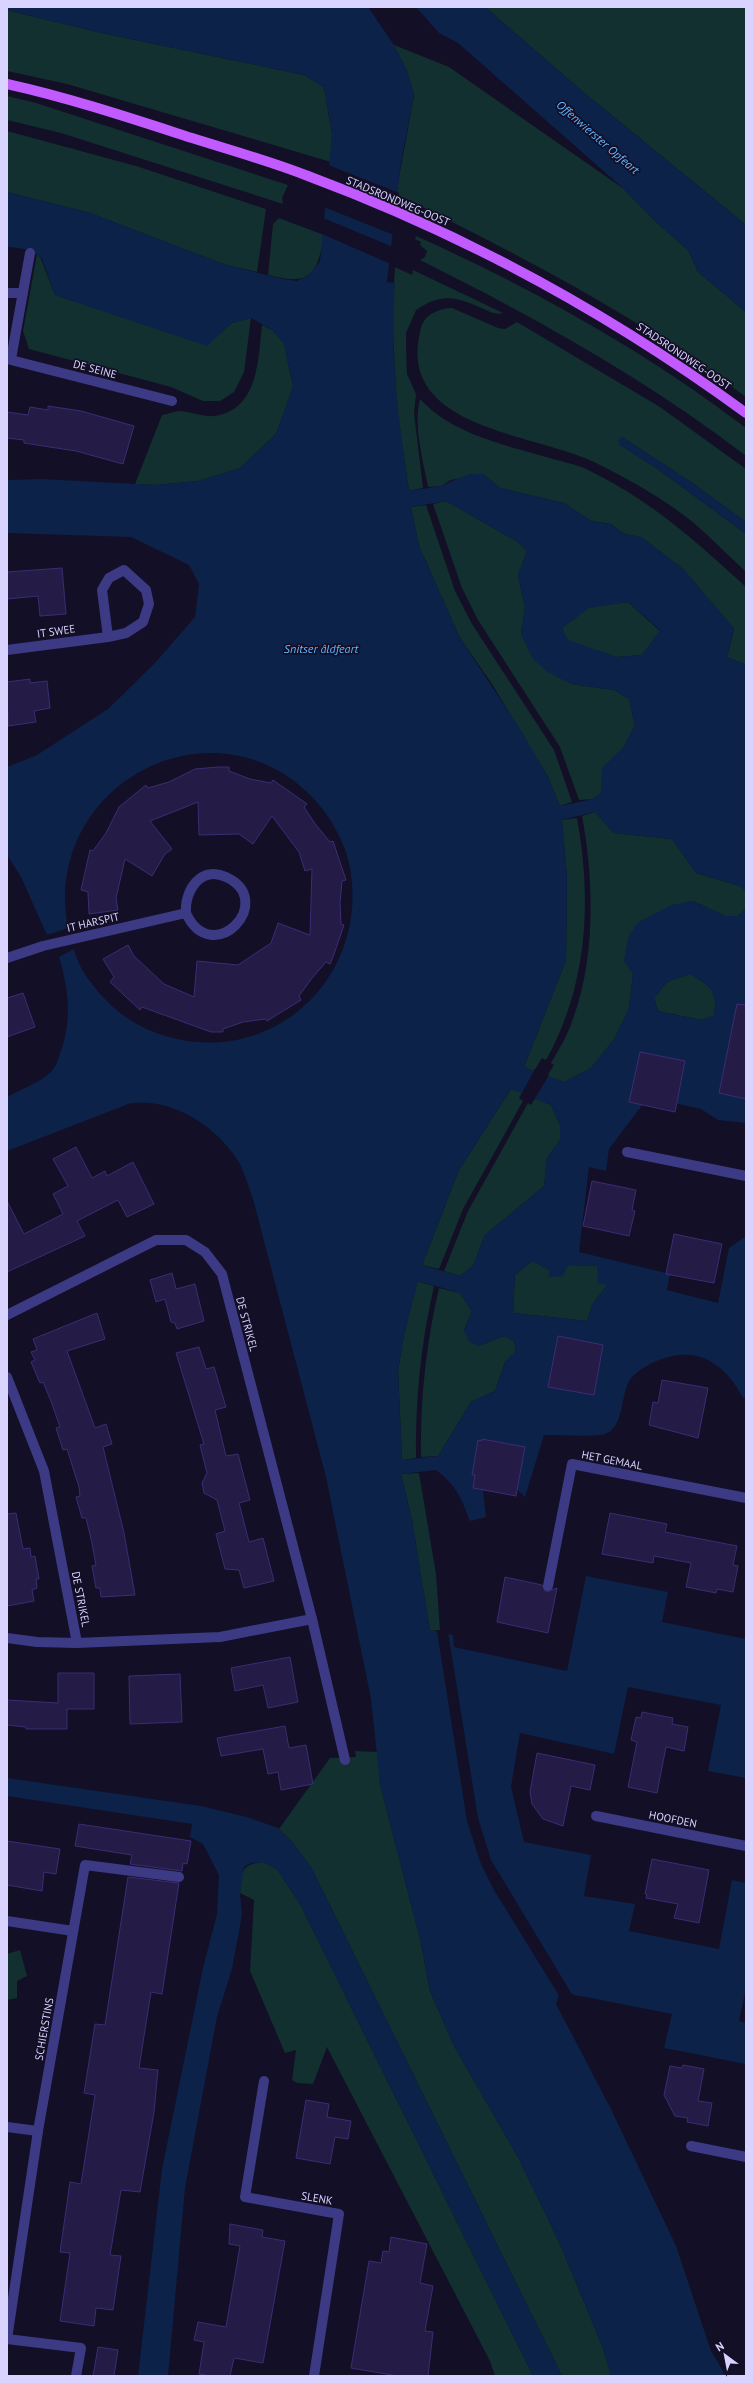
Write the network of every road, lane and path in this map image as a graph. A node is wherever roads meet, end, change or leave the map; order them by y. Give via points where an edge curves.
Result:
1 (7, 84) edge
2 (30, 253) dead end
3 (7, 293) edge
4 (23, 293) junction
5 (9, 359) edge
6 (172, 401) dead end
7 (746, 413) edge
8 (108, 637) junction
9 (7, 650) edge
10 (186, 913) junction
11 (7, 958) edge
12 (627, 1152) dead end
13 (746, 1176) edge
14 (7, 1315) edge
15 (7, 1377) edge
16 (746, 1498) edge
17 (548, 1586) dead end
18 (312, 1619) junction
19 (7, 1638) edge
20 (77, 1643) junction
21 (345, 1760) dead end
22 (596, 1816) dead end
23 (746, 1846) edge
24 (179, 1877) dead end
25 (7, 1921) edge
26 (73, 1931) junction
27 (264, 2081) dead end
28 (7, 2127) edge
29 (38, 2132) junction
30 (691, 2146) dead end
31 (746, 2157) edge
32 (7, 2339) edge
33 (76, 2376) edge
34 (314, 2376) edge

1 - 7 main road, STADSRONDWEG-OOST via 62,96 308,176 421,222 524,273 627,331
2 - 4 street, DE SEINE
3 - 4 street
4 - 5 street, DE SEINE
5 - 6 street, DE SEINE
8 - 8 street, IT SWEE via 102,590 109,578 124,570 146,590 149,604 143,622 126,633
8 - 9 street, IT SWEE
10 - 10 street via 185,903 192,886 200,879 214,875 225,876 235,882 245,898 245,908 238,926 221,935 211,935 198,930
10 - 11 street, IT HARSPIT via 43,946
12 - 13 street
14 - 18 street, DE STRIKEL via 156,1240 186,1240 204,1252 222,1274
15 - 20 street, DE STRIKEL via 44,1471
16 - 17 street, HET GEMAAL via 572,1464
18 - 20 street, DE STRIKEL via 220,1637
18 - 21 street, DE STRIKEL
19 - 20 street, DE STRIKEL
22 - 23 street, HOOFDEN
24 - 26 street, SCHIERSTINS via 85,1865
25 - 26 street
26 - 29 street, SCHIERSTINS
27 - 34 street, SLENK via 245,2197 339,2214
28 - 29 street
29 - 32 street, SCHIERSTINS
30 - 31 street
32 - 33 street, SCHIERSTINS via 81,2348

